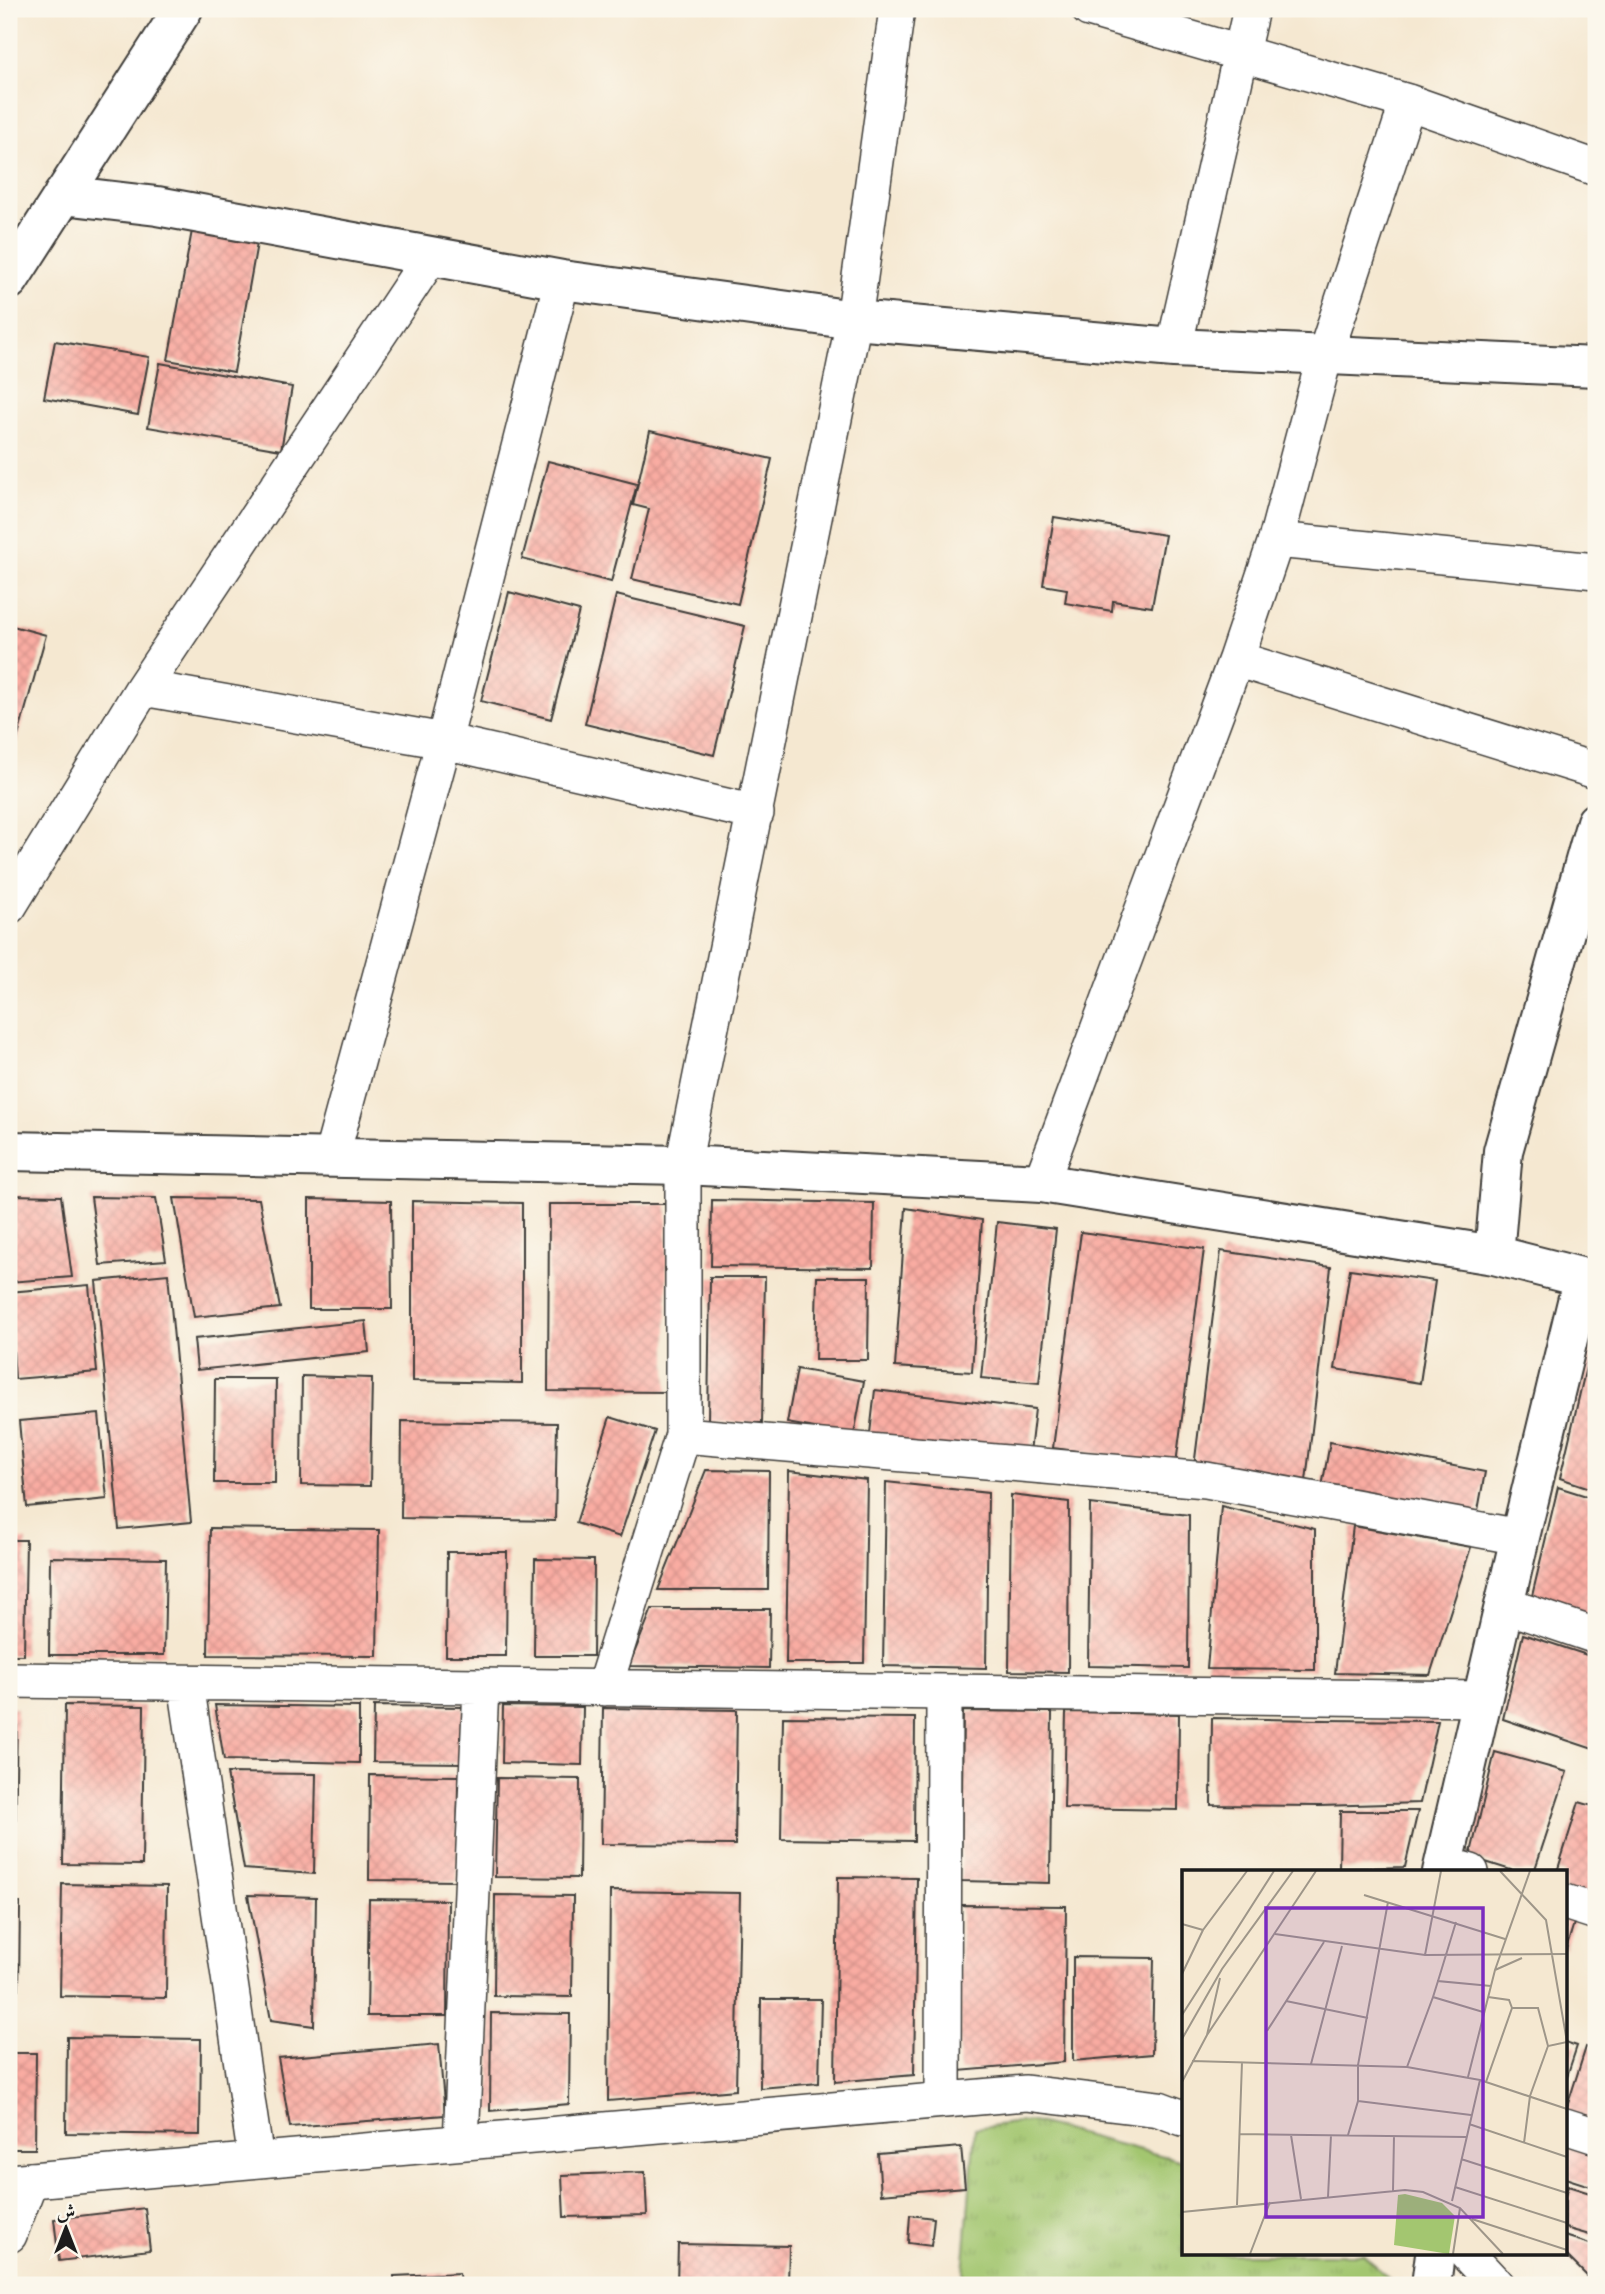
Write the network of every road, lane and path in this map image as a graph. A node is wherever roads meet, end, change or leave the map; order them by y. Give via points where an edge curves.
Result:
1 (183, 9) edge
2 (897, 9) edge
3 (1089, 9) edge
4 (1251, 9) edge
5 (1241, 54) junction
6 (1408, 102) junction
7 (1596, 168) edge
8 (63, 195) junction
9 (431, 256) junction
10 (9, 280) edge
11 (562, 280) junction
12 (854, 320) junction
13 (1174, 348) junction
14 (1325, 355) junction
15 (1596, 367) edge
16 (1276, 540) junction
17 (1596, 570) edge
18 (1236, 659) junction
19 (143, 688) junction
20 (444, 741) junction
21 (1596, 771) edge
22 (756, 813) junction
23 (1596, 822) edge
24 (9, 906) edge
25 (9, 1151) edge
26 (331, 1158) junction
27 (683, 1165) junction
28 (1041, 1183) junction
29 (1494, 1255) junction
30 (1590, 1279) edge
31 (683, 1434) junction
32 (1520, 1537) junction
33 (1504, 1605) junction
34 (1596, 1636) edge
35 (9, 1680) edge
36 (186, 1683) junction
37 (481, 1687) junction
38 (604, 1688) junction
39 (944, 1692) junction
40 (1482, 1699) junction
41 (1452, 1869) edge
42 (1566, 1902) edge
43 (1596, 1912) edge
44 (943, 2100) junction
45 (1182, 2118) edge
46 (1566, 2126) edge
47 (1596, 2136) edge
48 (461, 2142) junction
49 (256, 2160) junction
50 (19, 2181) edge
51 (9, 2235) edge
52 (1435, 2256) edge
53 (1469, 2256) edge
54 (1431, 2285) edge
55 (1496, 2285) edge

1 - 8 street
2 - 12 street
3 - 5 street
4 - 5 street
5 - 6 street
5 - 13 street
6 - 7 street
6 - 14 street
8 - 9 street via 157,206
8 - 10 street
9 - 11 street
9 - 19 street
11 - 12 street
11 - 20 street
12 - 13 street
12 - 22 street
13 - 14 street
14 - 15 street
14 - 16 street
16 - 17 street
16 - 18 street
18 - 21 street
18 - 28 street
19 - 20 street
19 - 24 street
20 - 22 street
20 - 26 street
22 - 27 street
23 - 29 street via 1503,1151
25 - 26 street
26 - 27 street
27 - 28 street
27 - 31 street
28 - 29 street
29 - 30 street
30 - 32 street
31 - 32 street via 1206,1480
31 - 38 street
32 - 33 street
33 - 34 street
33 - 40 street
35 - 36 street
36 - 37 street
36 - 49 street
37 - 38 street
37 - 48 street
38 - 39 street
39 - 40 street
39 - 44 street
40 - 41 street
42 - 43 street
44 - 45 street via 1026,2093 1159,2109
44 - 48 street
46 - 47 street
48 - 49 street
49 - 50 street
50 - 51 street
52 - 54 street
53 - 55 street

